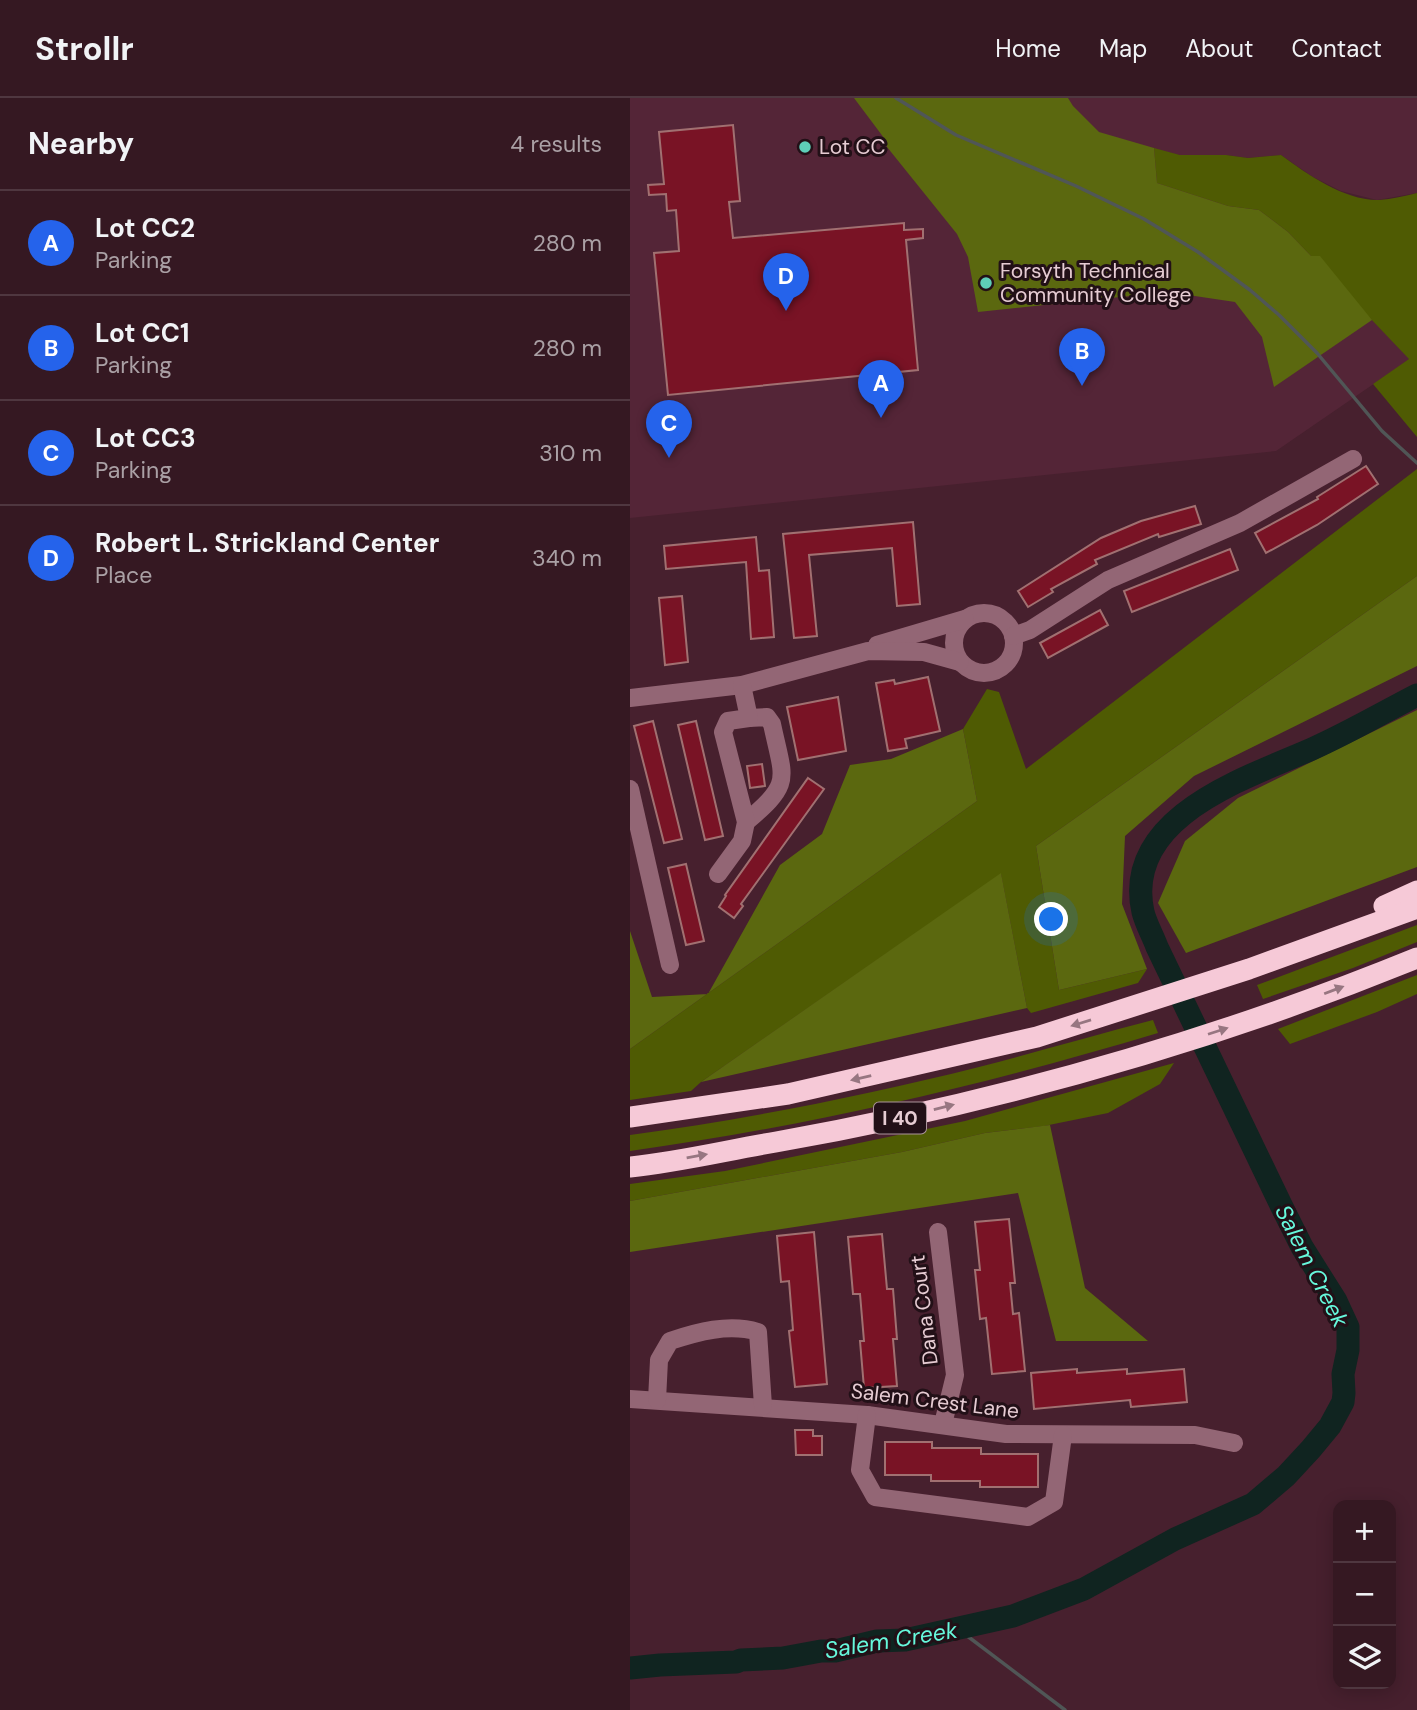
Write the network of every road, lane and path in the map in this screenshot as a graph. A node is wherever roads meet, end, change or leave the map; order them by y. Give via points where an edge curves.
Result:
1 (1353, 459) dead end
2 (965, 620) junction
3 (1013, 636) junction
4 (868, 650) junction
5 (960, 662) junction
6 (742, 685) junction
7 (630, 698) edge
8 (748, 718) junction
9 (630, 789) edge
10 (746, 822) junction
11 (718, 874) dead end
12 (1417, 891) edge
13 (1417, 908) edge
14 (1417, 958) edge
15 (670, 965) dead end
16 (1249, 969) junction
17 (630, 1117) edge
18 (630, 1167) edge
19 (938, 1232) dead end
20 (630, 1399) edge
21 (657, 1400) junction
22 (763, 1406) junction
23 (867, 1415) junction
24 (943, 1424) junction
25 (1063, 1435) junction
26 (1234, 1443) dead end

1 - 3 street via 1240,523 1108,580
2 - 3 street via 984,613 993,615 1009,626
2 - 4 street
2 - 5 street via 954,635
3 - 5 street via 1012,656 997,670 977,673
4 - 5 street via 924,652
4 - 6 street
6 - 7 street
6 - 8 street
8 - 10 street via 728,721 723,732
8 - 10 street via 767,717 772,724 784,778 779,790
9 - 15 street
10 - 11 street via 742,841
12 - 16 highway via 1282,946
13 - 16 highway, I 40
18 -> 14 highway, I 40 via 871,1125 1095,1069 1270,1014
16 -> 17 highway, I 40 via 1037,1037 788,1094
19 - 24 street, Dana Court via 955,1375
20 - 21 street, Salem Crest Lane
21 - 22 street, Salem Crest Lane
21 - 22 street via 659,1360 670,1340 698,1331 745,1328 758,1332
22 - 23 street, Salem Crest Lane
23 - 24 street, Salem Crest Lane
23 - 25 street via 860,1470 875,1497 1028,1517 1054,1502
24 - 25 street, Salem Crest Lane via 1006,1434
25 - 26 street, Salem Crest Lane via 1195,1435

